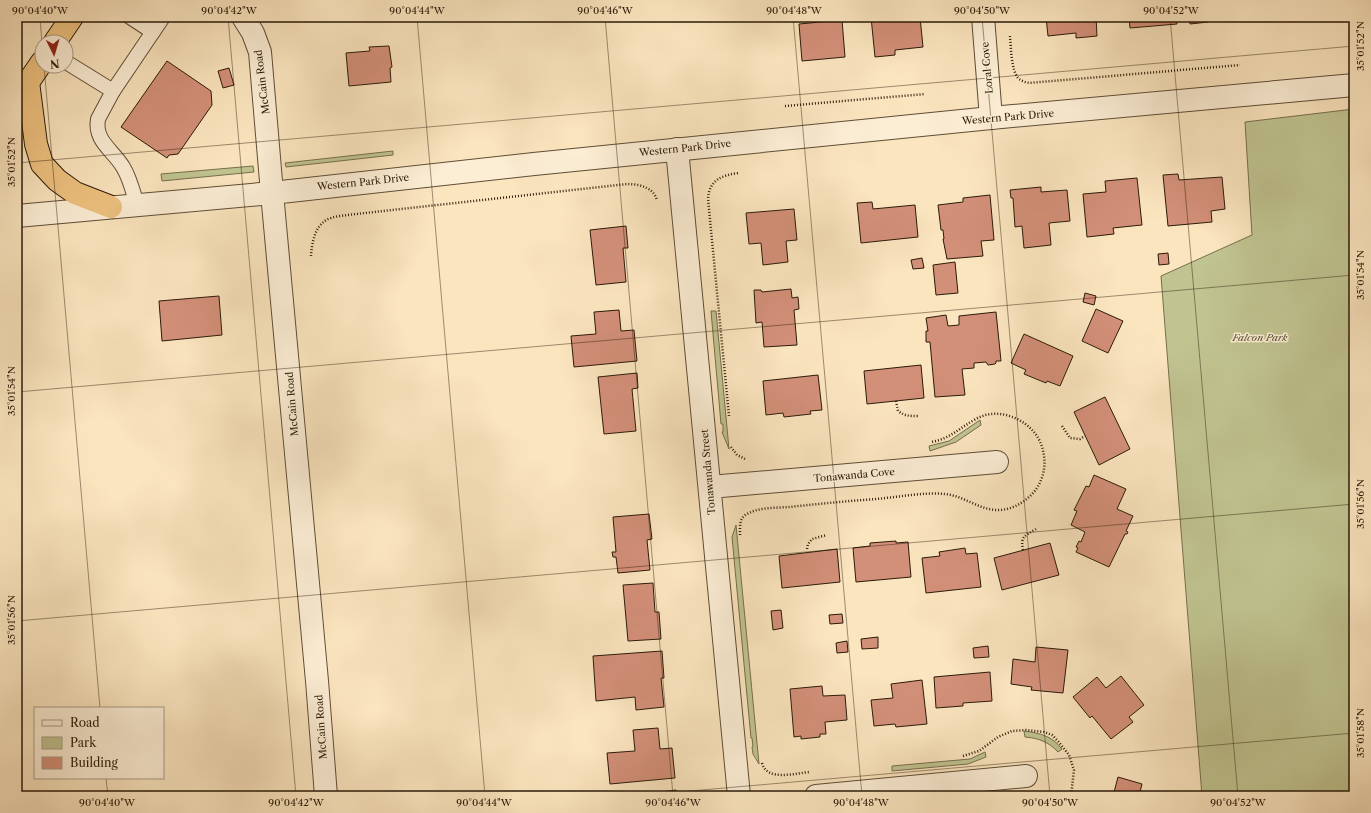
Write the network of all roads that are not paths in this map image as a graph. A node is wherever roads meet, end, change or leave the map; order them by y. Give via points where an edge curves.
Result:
1 (72, 17) edge
2 (130, 17) edge
3 (163, 17) edge
4 (243, 17) edge
5 (983, 17) edge
6 (153, 32) junction
7 (60, 34) edge
8 (74, 67) edge
9 (34, 74) edge
10 (1354, 85) edge
11 (23, 90) edge
12 (113, 91) junction
13 (991, 118) junction
14 (677, 149) junction
15 (272, 193) junction
16 (137, 205) junction
17 (111, 208) junction
18 (17, 216) edge
19 (997, 462) dead end
20 (710, 487) junction
21 (1026, 776) dead end
22 (326, 796) edge
23 (739, 796) edge
24 (816, 796) edge

1 - 7 highway
2 - 6 lane
3 - 6 lane
4 - 15 street, McCain Road via 253,33 260,52
5 - 13 street, Loral Cove
6 - 12 lane
8 - 12 lane
9 - 11 highway
10 - 13 street, Western Park Drive
11 - 17 highway via 42,164 57,180 75,193
12 - 16 lane via 98,119 98,134 122,166
13 - 14 street, Western Park Drive
14 - 15 street, Western Park Drive
14 - 20 street, Tonawanda Street
15 - 16 street, Western Park Drive
15 - 22 street, McCain Road
16 - 17 street, Western Park Drive
17 - 18 street, Western Park Drive
19 - 20 street, Tonawanda Cove
20 - 23 street, Tonawanda Street
21 - 24 street

